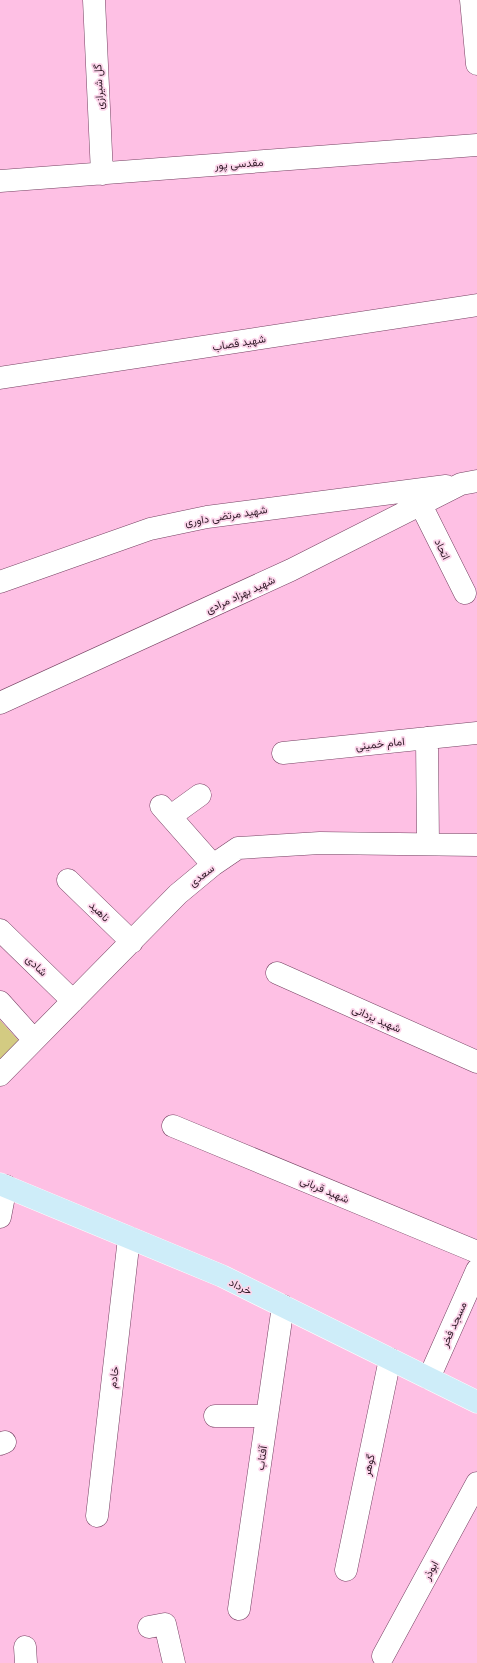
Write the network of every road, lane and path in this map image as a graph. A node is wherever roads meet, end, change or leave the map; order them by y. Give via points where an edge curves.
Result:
1 (94, 0) edge
2 (471, 0) edge
3 (477, 64) edge
4 (477, 145) edge
5 (102, 174) junction
6 (0, 181) edge
7 (477, 304) edge
8 (0, 378) edge
9 (469, 482) edge
10 (421, 505) junction
11 (0, 582) edge
12 (465, 593) dead end
13 (0, 703) edge
14 (477, 733) edge
15 (427, 738) junction
16 (283, 753) dead end
17 (200, 794) dead end
18 (428, 844) junction
19 (477, 845) edge
20 (213, 865) junction
21 (68, 880) dead end
22 (0, 930) edge
23 (132, 942) junction
24 (277, 973) dead end
25 (73, 1001) junction
26 (2, 1006) edge
27 (34, 1040) junction
28 (477, 1062) edge
29 (0, 1075) edge
30 (173, 1126) dead end
31 (3, 1185) edge
32 (0, 1217) edge
33 (129, 1238) junction
34 (477, 1252) edge
35 (477, 1270) edge
36 (283, 1306) junction
37 (390, 1359) junction
38 (428, 1378) junction
39 (477, 1402) edge
40 (215, 1416) dead end
41 (267, 1416) junction
42 (477, 1483) edge
43 (97, 1516) dead end
44 (346, 1570) dead end
45 (239, 1609) dead end
46 (149, 1627) dead end
47 (383, 1656) dead end
48 (174, 1663) edge

1 - 5 street, گل شیرازی
2 - 3 street
4 - 5 street, مقدسی پور
5 - 6 street, مقدسی پور
7 - 8 street, شهید قصاب
9 - 10 street, شهید بهزاد مرادی
9 - 11 street, شهید مرتضی داوری via 207,517 150,529
10 - 12 street, اتحاد
10 - 13 street, شهید بهزاد مرادی via 284,573
14 - 15 street, امام خمینی
15 - 16 street, امام خمینی
15 - 18 street
17 - 20 street via 166,811
18 - 19 street, سعدی
18 - 20 street, سعدی via 320,843 238,848
20 - 23 street, سعدی via 178,894
21 - 23 street, ناهید
22 - 25 street, شادی
23 - 25 street, سعدی
24 - 28 street, شهید یزدانی
25 - 27 street, سعدی
26 - 27 street
27 - 29 street, سعدی
30 - 34 street, شهید قربانی
31 - 32 street
31 - 33 main road, خرداد
33 - 36 main road, خرداد via 222,1276
33 - 43 street, خادم
35 - 38 street, مسجد فخر
36 - 37 main road, خرداد
36 - 41 street, آفتاب
37 - 38 main road, خرداد
37 - 44 street, گوهر
38 - 39 main road, خرداد
40 - 41 street
41 - 45 street, آفتاب
42 - 47 street, ابوذر
46 - 48 street via 165,1624

